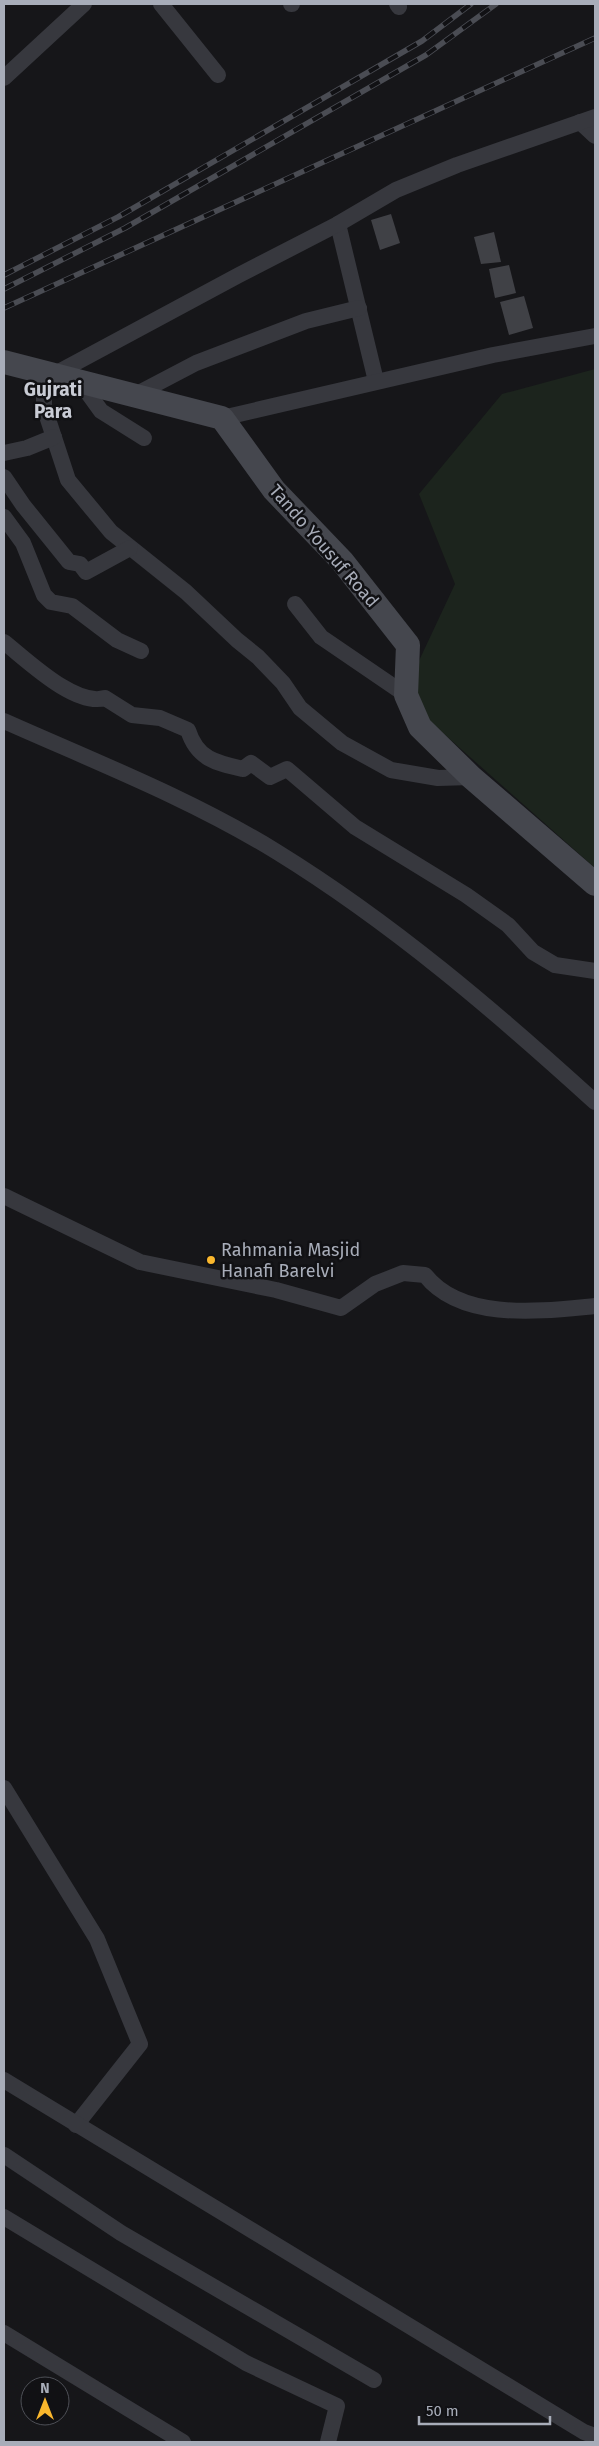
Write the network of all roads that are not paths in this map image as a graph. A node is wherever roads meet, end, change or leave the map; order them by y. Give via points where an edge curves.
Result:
1 (161, 4) edge
2 (76, 6) edge
3 (218, 75) dead end
4 (4, 78) edge
5 (588, 120) edge
6 (595, 136) edge
7 (338, 224) junction
8 (359, 308) junction
9 (595, 336) edge
10 (4, 362) edge
11 (49, 374) junction
12 (376, 381) junction
13 (80, 382) junction
14 (135, 395) junction
15 (222, 418) junction
16 (54, 436) junction
17 (144, 438) dead end
18 (4, 454) edge
19 (4, 478) edge
20 (4, 517) edge
21 (130, 548) junction
22 (295, 604) dead end
23 (4, 642) edge
24 (141, 651) dead end
25 (406, 695) junction
26 (4, 721) edge
27 (471, 777) junction
28 (595, 884) edge
29 (595, 971) edge
30 (595, 1102) edge
31 (4, 1196) edge
32 (595, 1306) edge
33 (4, 1788) edge
34 (4, 2080) edge
35 (76, 2124) junction
36 (4, 2155) edge
37 (4, 2217) edge
38 (4, 2333) edge
39 (374, 2380) dead end
40 (595, 2436) edge
41 (183, 2442) edge
42 (328, 2442) edge

1 - 3 street
2 - 4 street
5 - 6 street
5 - 7 street via 457,165 396,190
7 - 8 street
7 - 11 street
8 - 12 street
8 - 14 street via 306,321 196,363
9 - 12 street
10 - 11 street
11 - 13 street
11 - 16 street via 44,407
12 - 15 street
13 - 14 street
13 - 17 street via 101,411
14 - 15 street
15 - 25 street, Tando Yousuf Road via 274,490 342,561 408,645
16 - 18 street
16 - 21 street via 68,480 111,532
19 - 21 street via 69,562 80,564 86,572
20 - 24 street via 23,542 44,595 51,602 72,606 117,640
21 - 27 street via 186,592 258,657 283,683 300,708 342,743 391,770 438,778
22 - 25 street via 321,637
23 - 29 street via 60,686 96,701 105,698 132,715 160,718 188,730 192,744 218,764 242,770 251,763 270,777 287,769 355,827 508,924 533,952 555,964
25 - 27 street, Tando Yousuf Road via 420,727
26 - 30 street via 167,793 276,851 372,915 478,998
27 - 28 street, Tando Yousuf Road
31 - 32 street via 140,1262 276,1290 341,1308 376,1284 402,1273 425,1275 435,1287 453,1298 494,1309 546,1311
33 - 35 street via 97,1939 140,2044
34 - 35 street
35 - 40 street
36 - 39 street via 121,2233
37 - 42 street via 246,2363 337,2406
38 - 41 street

